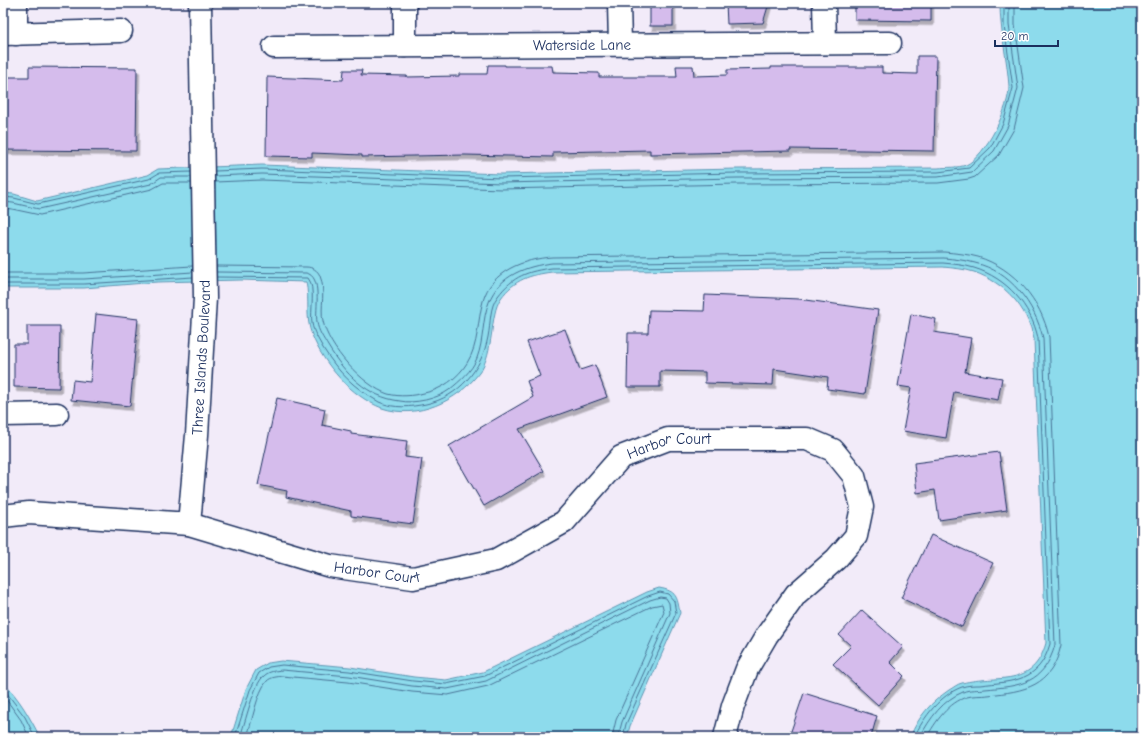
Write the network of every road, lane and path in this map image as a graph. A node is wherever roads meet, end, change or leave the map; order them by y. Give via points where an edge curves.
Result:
1 (16, 3) edge
2 (200, 3) edge
3 (405, 3) edge
4 (620, 3) edge
5 (824, 3) edge
6 (121, 31) dead end
7 (9, 34) edge
8 (825, 43) junction
9 (890, 43) dead end
10 (620, 44) junction
11 (406, 46) junction
12 (274, 47) dead end
13 (58, 414) dead end
14 (3, 415) edge
15 (3, 516) edge
16 (189, 524) junction
17 (725, 737) edge

1 - 7 street
2 - 16 street, Three Islands Boulevard via 205,298
3 - 11 street
4 - 10 street
5 - 8 street
6 - 7 street
8 - 9 street, Waterside Lane
8 - 10 street, Waterside Lane
10 - 11 street, Waterside Lane
11 - 12 street, Waterside Lane
13 - 14 street
15 - 16 street via 29,513
16 - 17 street, Harbor Court via 330,566 413,578 496,560 564,522 620,457 668,439 807,439 832,450 854,476 862,507 856,536 836,559 796,594 767,635 748,669 733,706

